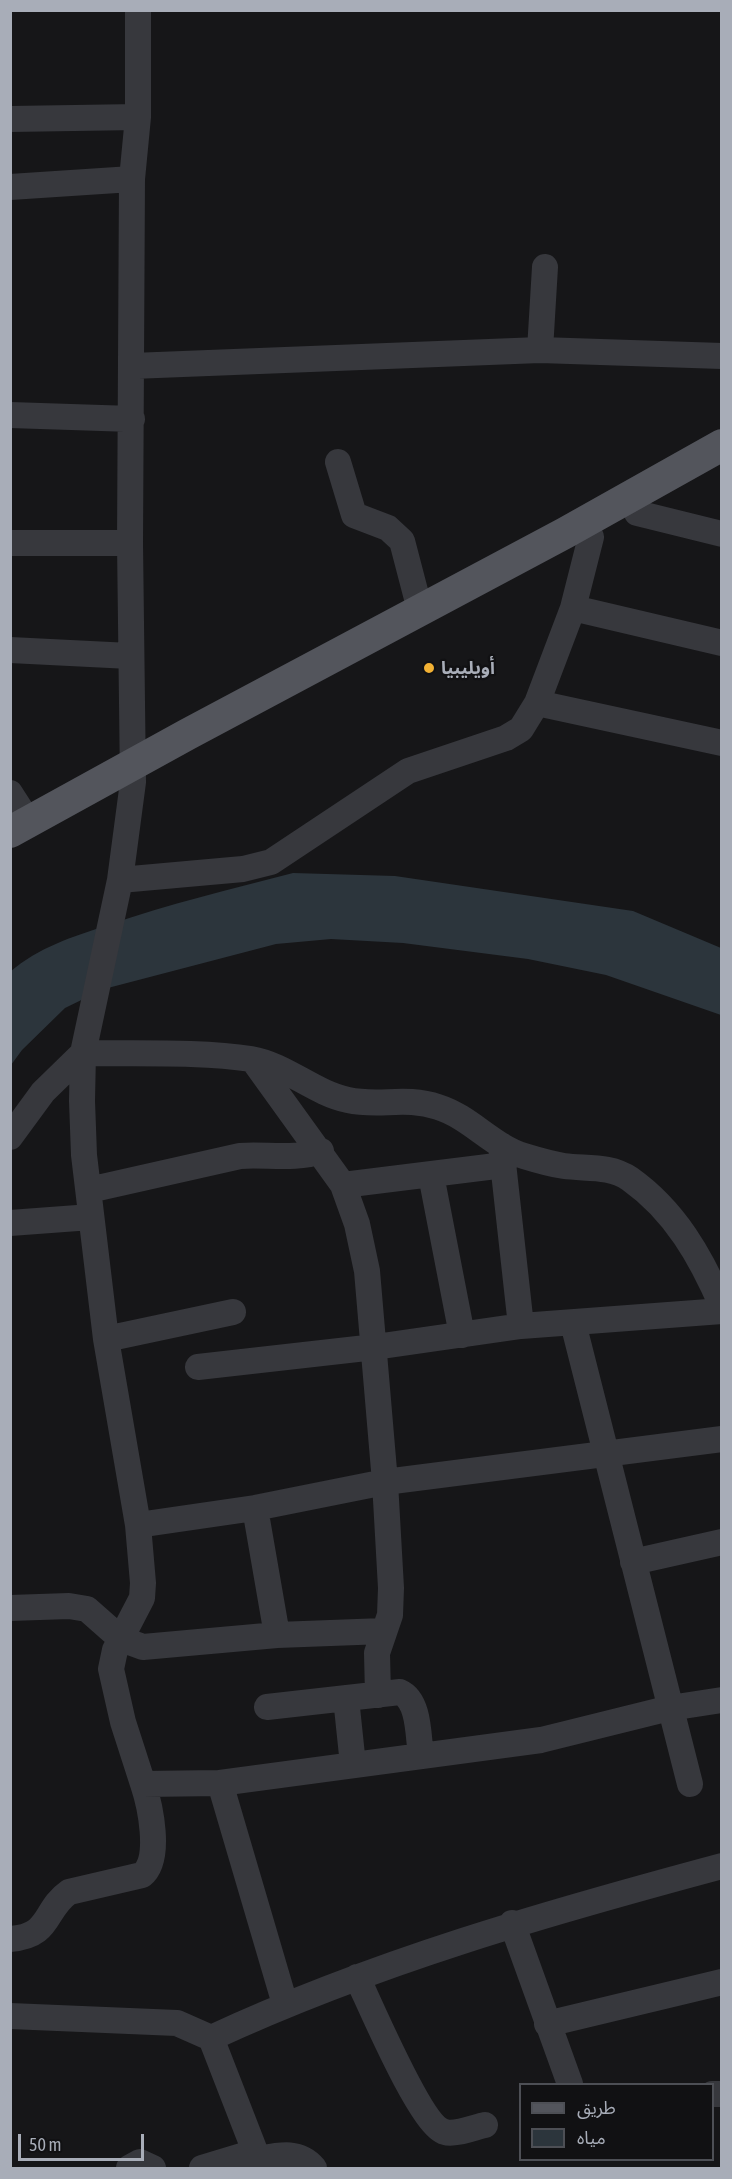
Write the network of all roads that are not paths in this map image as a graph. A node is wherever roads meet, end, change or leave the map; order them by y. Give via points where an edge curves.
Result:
1 (138, 10) edge
2 (138, 117) junction
3 (10, 118) edge
4 (132, 179) junction
5 (10, 187) edge
6 (545, 267) dead end
7 (540, 350) junction
8 (722, 356) edge
9 (132, 366) junction
10 (10, 415) edge
11 (132, 419) junction
12 (722, 445) edge
13 (338, 462) dead end
14 (722, 465) edge
15 (637, 513) junction
16 (722, 534) edge
17 (591, 537) junction
18 (10, 543) edge
19 (130, 543) junction
20 (573, 608) junction
21 (420, 610) junction
22 (722, 643) edge
23 (10, 650) edge
24 (130, 656) junction
25 (537, 703) junction
26 (722, 743) edge
27 (133, 773) junction
28 (10, 793) edge
29 (19, 827) edge
30 (10, 848) edge
31 (117, 892) junction
32 (83, 1053) junction
33 (253, 1059) junction
34 (10, 1137) edge
35 (321, 1151) junction
36 (502, 1155) junction
37 (431, 1174) junction
38 (343, 1185) junction
39 (89, 1190) junction
40 (91, 1217) junction
41 (10, 1223) edge
42 (722, 1308) edge
43 (233, 1312) dead end
44 (573, 1323) junction
45 (521, 1326) junction
46 (462, 1335) junction
47 (106, 1339) junction
48 (375, 1347) junction
49 (198, 1367) dead end
50 (722, 1439) edge
51 (607, 1456) junction
52 (385, 1482) junction
53 (255, 1508) junction
54 (138, 1525) junction
55 (722, 1542) edge
56 (633, 1562) junction
57 (10, 1608) edge
58 (384, 1630) junction
59 (277, 1635) junction
60 (122, 1639) junction
61 (378, 1695) junction
62 (346, 1698) junction
63 (722, 1700) edge
64 (267, 1707) dead end
65 (670, 1708) junction
66 (421, 1756) junction
67 (353, 1765) junction
68 (220, 1783) junction
69 (143, 1784) junction
70 (690, 1784) dead end
71 (722, 1866) edge
72 (512, 1923) junction
73 (10, 1939) edge
74 (357, 1977) junction
75 (722, 1982) edge
76 (285, 2004) junction
77 (10, 2016) edge
78 (547, 2025) junction
79 (211, 2038) junction
80 (569, 2083) edge
81 (485, 2125) dead end
82 (257, 2160) edge
83 (129, 2169) edge
84 (153, 2169) edge
85 (202, 2169) edge
86 (314, 2169) edge

1 - 2 street
2 - 3 street
2 - 4 street
4 - 5 street
4 - 9 street
6 - 7 street
7 - 8 street
7 - 9 street
9 - 11 street
10 - 11 street
11 - 19 street
12 - 21 main road
13 - 21 street via 354,515 388,528 402,541
14 - 15 main road
15 - 16 street
15 - 17 main road
17 - 20 street
17 - 27 main road
18 - 19 street
19 - 24 street
20 - 22 street
20 - 25 street
21 - 27 main road
23 - 24 street
24 - 27 street
25 - 26 street
25 - 31 street via 521,729 506,738 408,771 271,862
27 - 29 main road
27 - 30 main road
27 - 31 street
28 - 29 street
31 - 32 street
32 - 33 street
32 - 34 street via 43,1092
32 - 39 street via 82,1101
33 - 35 street
33 - 36 street via 346,1100 410,1100 439,1107 470,1121
35 - 38 street
35 - 39 street via 240,1156
36 - 37 street
36 - 42 street via 526,1156 563,1166 598,1167 629,1178 686,1235 704,1264
36 - 45 street
37 - 38 street
37 - 46 street
38 - 48 street via 368,1271
39 - 40 street
40 - 41 street
40 - 47 street
42 - 44 street
43 - 47 street
44 - 45 street
44 - 51 street
45 - 46 street
46 - 48 street
47 - 54 street
48 - 49 street
48 - 52 street
50 - 51 street
51 - 52 street
51 - 56 street
52 - 53 street
52 - 58 street via 391,1588 390,1615
53 - 54 street
53 - 59 street
54 - 60 street via 142,1598
55 - 56 street
56 - 65 street
57 - 60 street via 69,1605 87,1609
58 - 59 street
58 - 61 street via 377,1653
59 - 60 street via 143,1647
60 - 69 street via 111,1660 111,1669
61 - 62 street
61 - 66 street via 407,1695 413,1705
62 - 64 street
62 - 67 street
63 - 65 street
65 - 66 street via 541,1740
65 - 70 street
66 - 67 street
67 - 68 street
68 - 69 street
68 - 76 street
69 - 73 street via 152,1818 152,1856 147,1871 69,1892 36,1932
71 - 72 street
72 - 74 street
72 - 78 street
74 - 76 street
74 - 81 street via 405,2079 438,2128 448,2132
75 - 78 street
76 - 79 street
77 - 79 street via 177,2023
78 - 80 street
79 - 82 street
82 - 85 street
82 - 86 street via 298,2156
83 - 84 street via 140,2162

